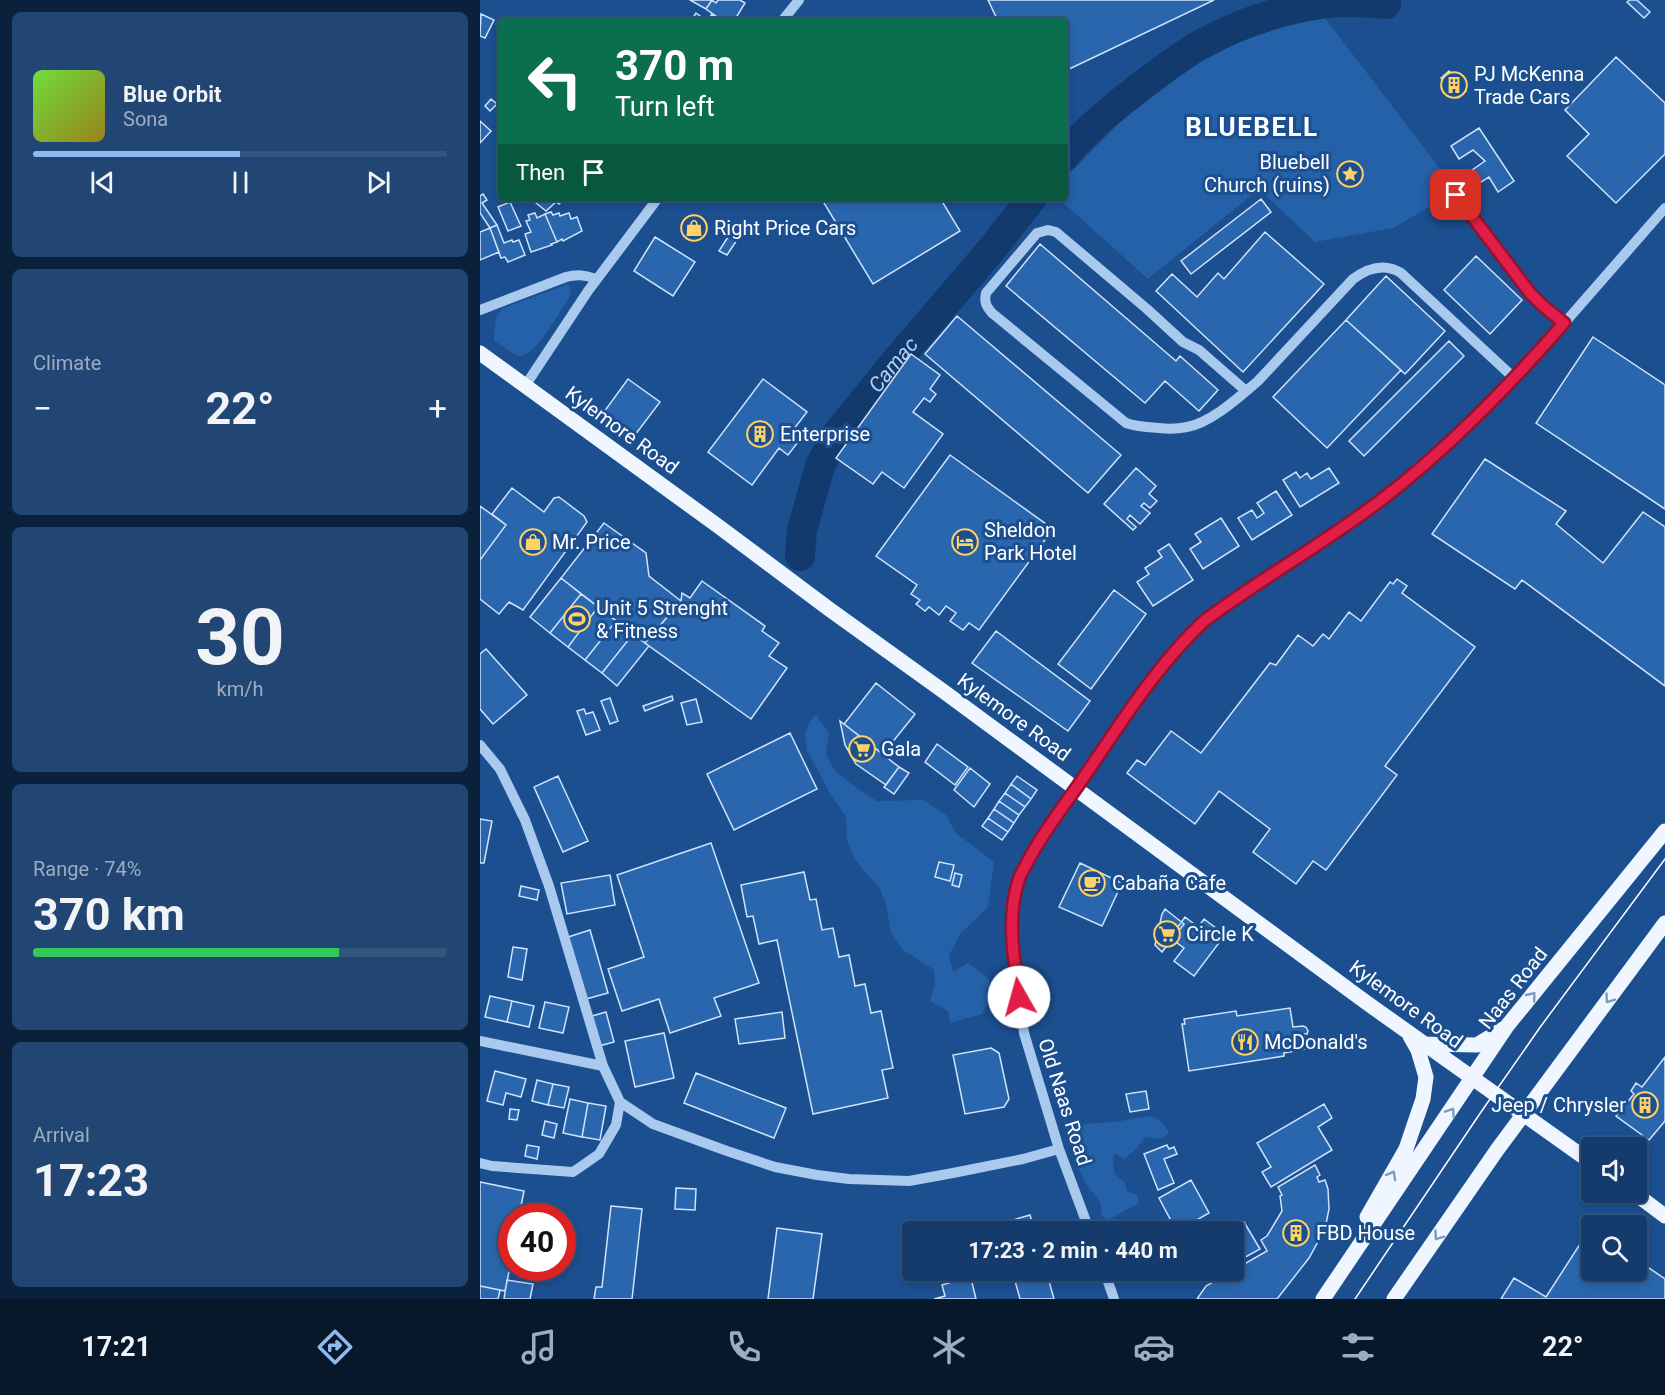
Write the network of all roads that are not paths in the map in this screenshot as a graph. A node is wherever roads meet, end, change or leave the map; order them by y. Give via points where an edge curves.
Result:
1 (799, 0) edge
2 (784, 18) edge
3 (1456, 195) dead end
4 (656, 201) edge
5 (1665, 208) edge
6 (596, 279) junction
7 (480, 310) edge
8 (1564, 323) junction
9 (480, 353) edge
10 (1514, 378) junction
11 (525, 386) junction
12 (1246, 391) junction
13 (480, 745) edge
14 (1076, 788) junction
15 (1665, 831) edge
16 (1665, 923) edge
17 (1508, 1026) junction
18 (1406, 1030) junction
19 (480, 1041) edge
20 (1426, 1044) junction
21 (603, 1066) junction
22 (1473, 1078) junction
23 (621, 1102) junction
24 (1523, 1114) junction
25 (1059, 1149) junction
26 (1581, 1155) edge
27 (480, 1163) edge
28 (1647, 1202) edge
29 (1665, 1216) edge
30 (1086, 1221) edge
31 (1108, 1281) edge
32 (1335, 1282) junction
33 (1114, 1299) edge
34 (1323, 1299) edge
35 (1394, 1299) edge

1 - 2 street
3 - 8 street via 1530,293
4 - 6 street
5 - 8 street, Old Naas Road
6 - 7 street via 575,274
6 - 11 street
8 - 10 street, Old Naas Road
9 - 11 main road, Kylemore Road
10 - 12 street via 1401,273 1380,268 1353,279
10 - 14 street, Old Naas Road via 1428,463 1387,496 1204,621 1182,641 1144,688
11 - 14 main road, Kylemore Road
12 - 12 street via 1212,417 1189,427 1141,427 1126,423 992,313 986,305 986,293 1037,233 1056,232
13 - 21 street via 500,769 525,820
14 - 18 main road, Kylemore Road
14 - 25 street, Old Naas Road via 1040,838 1019,879 1011,921 1024,1033
17 -> 15 main road, Naas Road
16 -> 24 main road
17 - 20 main road via 1477,1045
17 - 22 main road, Naas Road
18 - 20 main road, Kylemore Road
32 -> 18 main road via 1351,1242 1406,1149 1422,1099 1426,1077 1418,1050
19 - 21 street
20 - 22 main road, Kylemore Road
21 - 23 street
22 - 24 main road, Kylemore Road
32 -> 22 main road, Naas Road
23 - 25 street via 653,1124 716,1147 775,1167 827,1177 909,1181
23 - 27 street via 616,1125 598,1154 573,1172
24 - 26 main road, Kylemore Road
24 -> 35 main road
25 - 30 street, Old Naas Road
28 - 29 main road
31 - 33 street
32 - 34 main road, Naas Road

